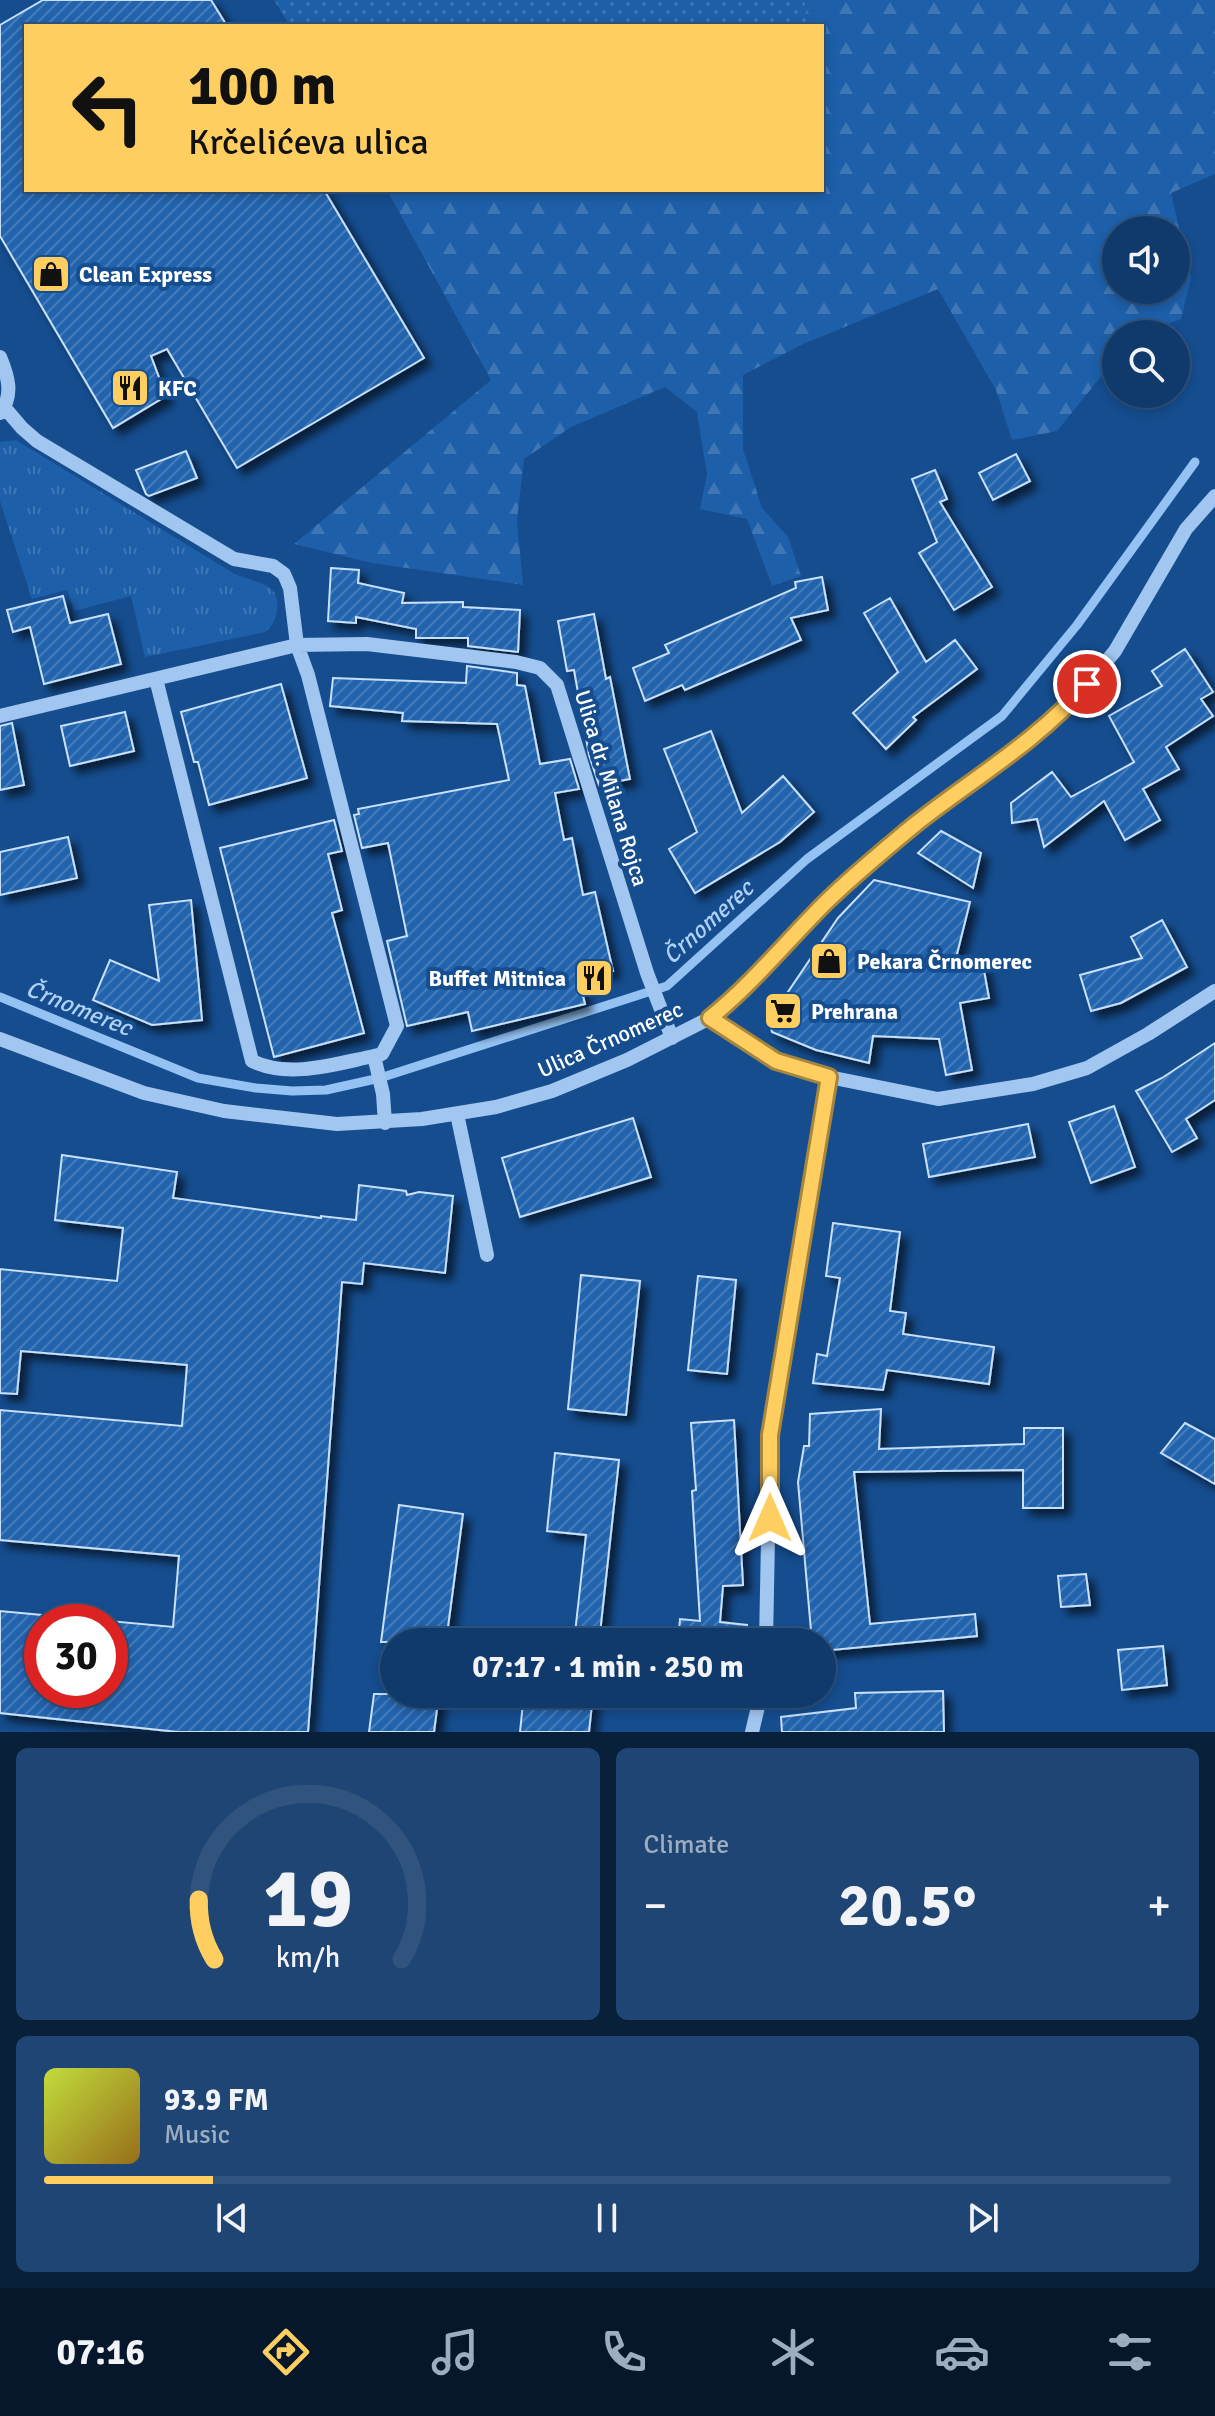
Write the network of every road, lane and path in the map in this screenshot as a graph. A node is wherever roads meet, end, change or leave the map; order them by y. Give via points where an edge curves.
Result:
1 (0, 357) edge
2 (2, 410) edge
3 (1215, 496) edge
4 (297, 645) junction
5 (156, 679) junction
6 (0, 716) edge
7 (1215, 991) edge
8 (710, 1018) junction
9 (672, 1038) junction
10 (0, 1039) edge
11 (374, 1059) junction
12 (829, 1077) junction
13 (457, 1114) junction
14 (385, 1123) junction
15 (487, 1255) dead end
16 (766, 1628) edge
17 (758, 1708) edge
18 (752, 1732) edge

1 - 2 street via 10,389
2 - 4 street via 37,441 234,559 273,566 284,574
3 - 8 street, Ulica Črnomerec via 1186,529 1115,651 1073,701 1012,754 913,826
4 - 5 street, Ulica dr. Milana Rojca
4 - 9 street, Ulica dr. Milana Rojca via 367,644 516,662 540,668 557,685
4 - 11 street via 397,1026
5 - 6 street, Ulica dr. Milana Rojca
5 - 11 street via 252,1061 304,1070
7 - 12 street via 1115,1054 1033,1084 938,1099
8 - 9 street, Ulica Črnomerec
8 - 12 street via 776,1061
9 - 13 street, Ulica Črnomerec via 552,1091
10 - 14 street, Ulica Črnomerec via 144,1093 224,1111 337,1124
11 - 14 street
12 - 16 street via 770,1435
13 - 14 street, Ulica Črnomerec
13 - 15 street
17 - 18 street

